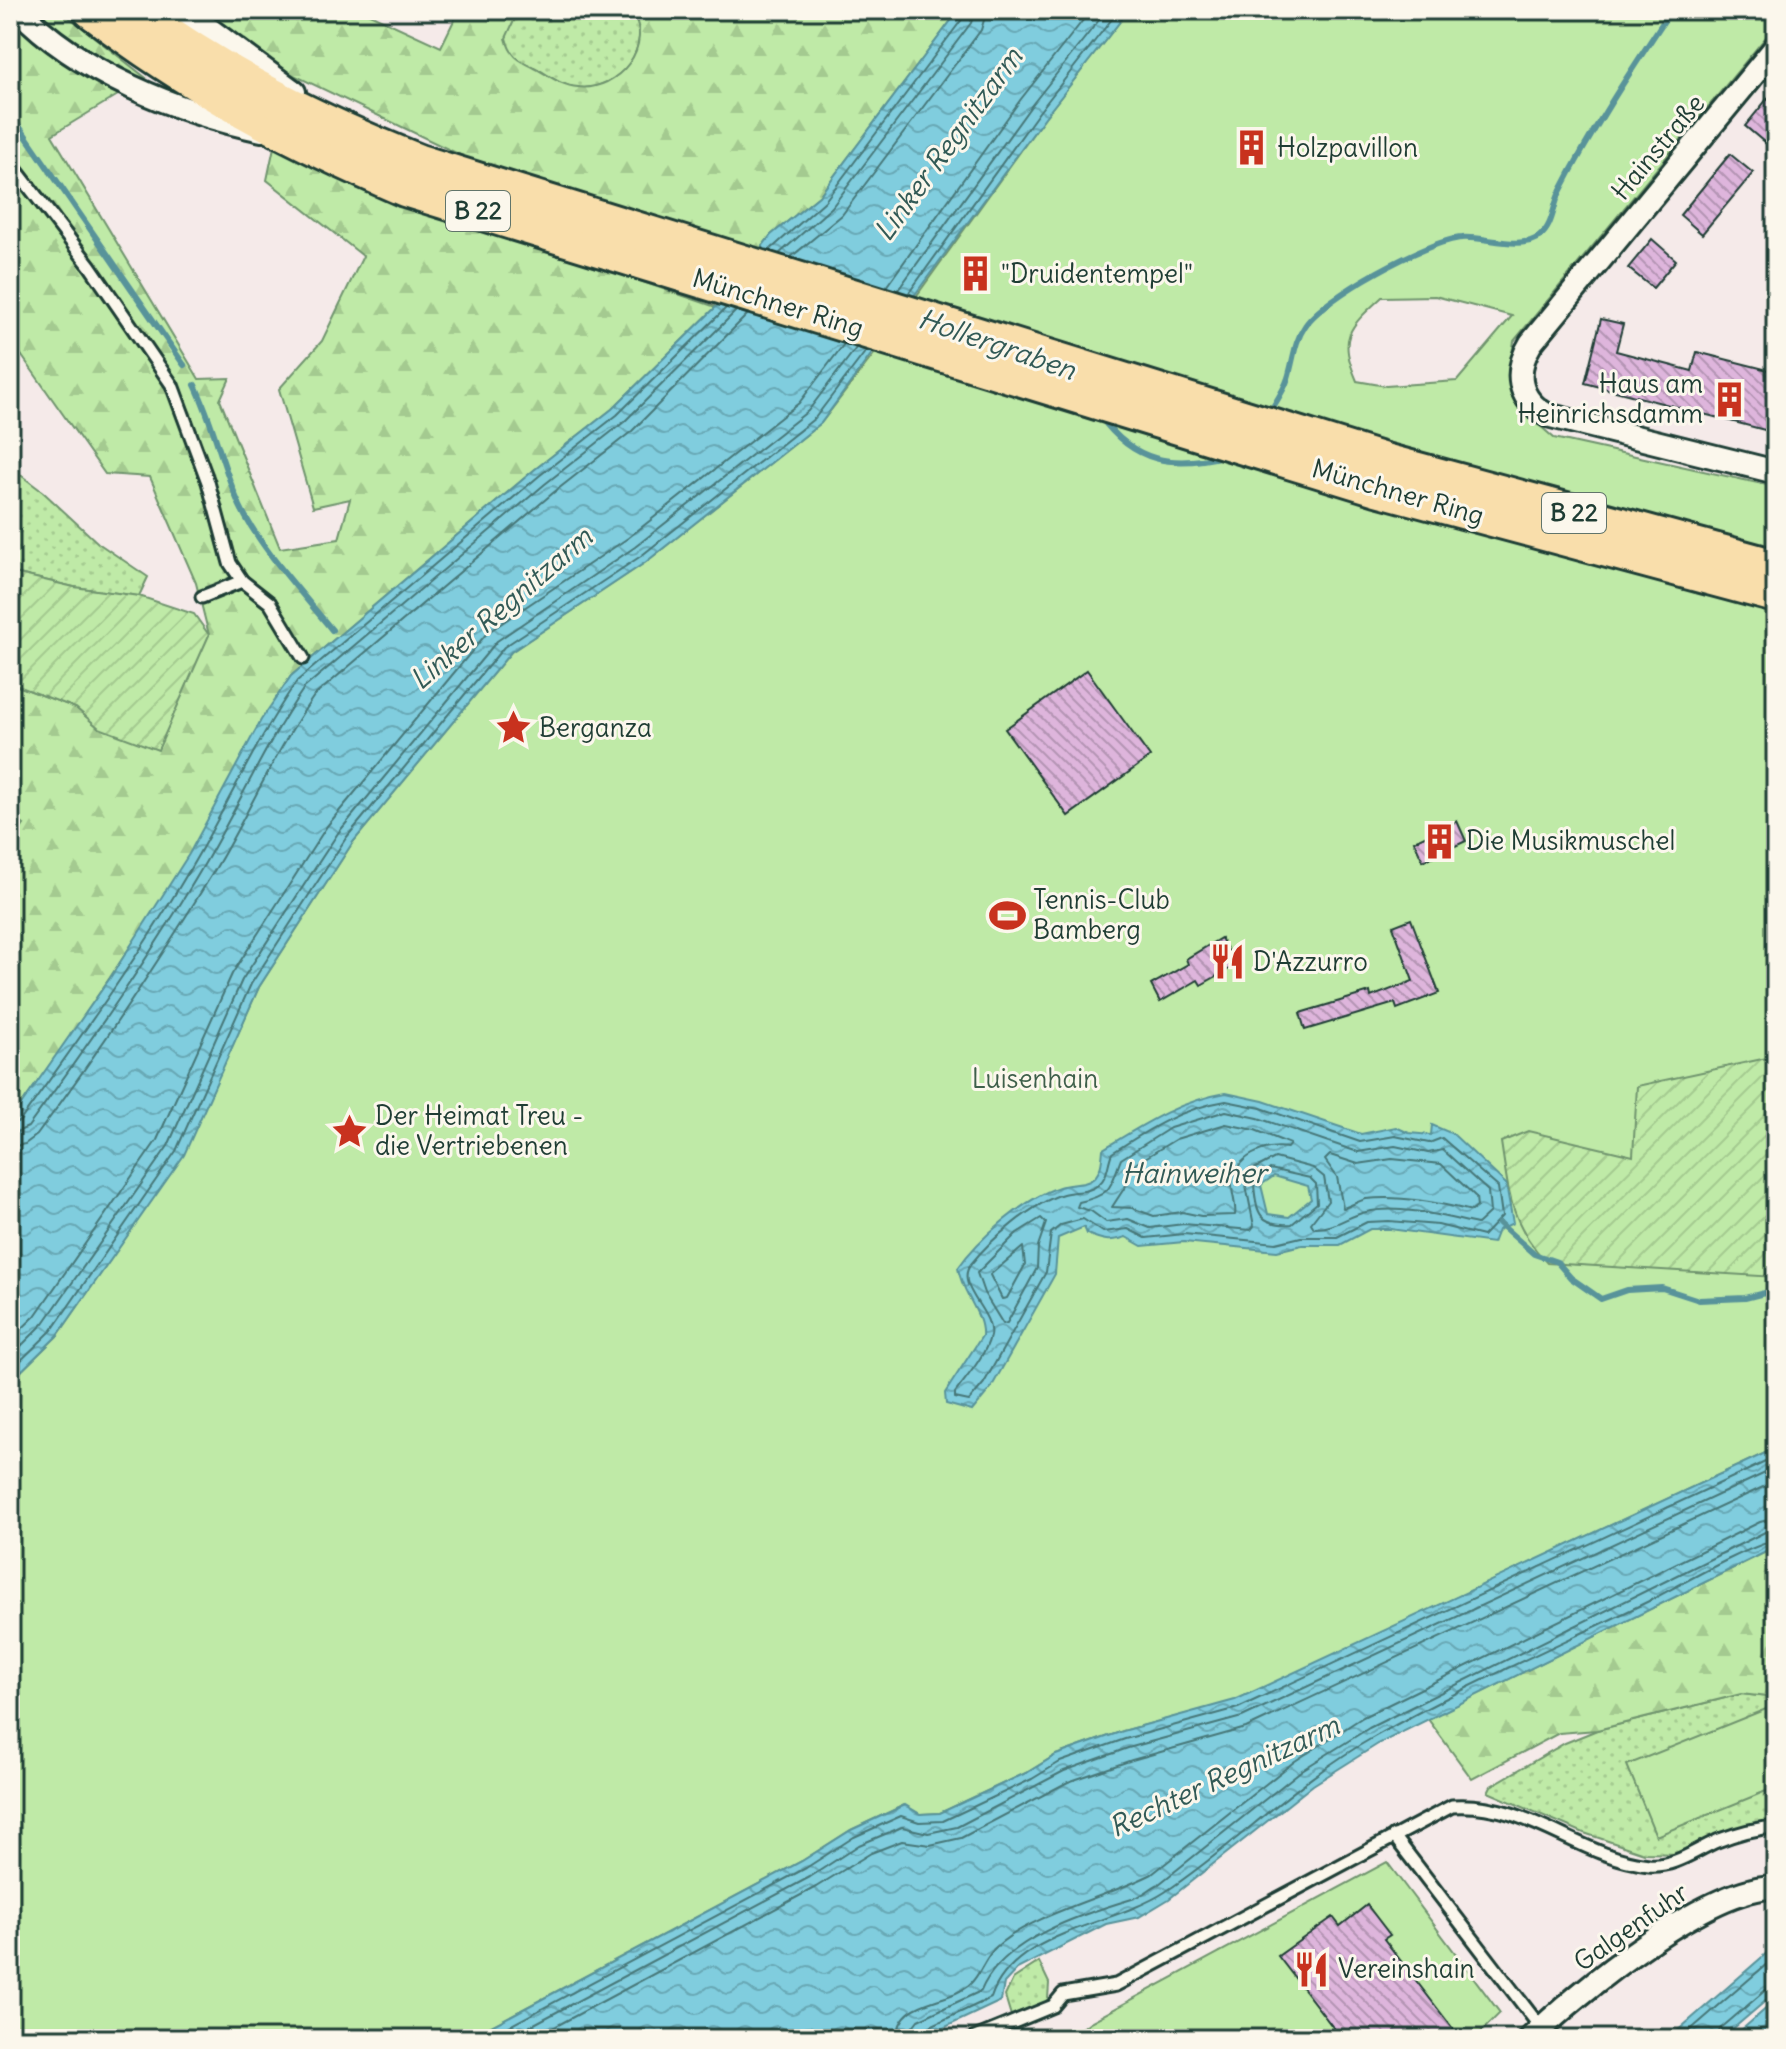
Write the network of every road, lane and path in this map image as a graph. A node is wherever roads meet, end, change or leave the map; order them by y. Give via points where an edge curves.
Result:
1 (19, 10) edge
2 (92, 10) edge
3 (134, 10) edge
4 (183, 10) edge
5 (1776, 47) edge
6 (286, 135) junction
7 (360, 140) junction
8 (10, 162) edge
9 (684, 260) junction
10 (1776, 472) edge
11 (1379, 474) junction
12 (1776, 568) edge
13 (242, 581) junction
14 (1776, 594) edge
15 (202, 597) dead end
16 (303, 658) dead end
17 (1776, 1827) edge
18 (1394, 1836) junction
19 (1776, 1887) edge
20 (1536, 2034) edge
21 (972, 2039) edge

1 - 6 street via 75,56 170,103
2 - 6 main road, Münchner Ring / B 22 via 190,81
3 - 7 main road, Münchner Ring / B 22 via 249,85
4 - 7 street
5 - 10 street, Hainstraße via 1521,359 1522,388 1535,408 1559,419
6 - 9 main road, Münchner Ring / B 22 via 405,188
7 - 9 main road, Münchner Ring / B 22
8 - 13 lane via 172,385 208,482 230,563
9 - 11 main road, Münchner Ring / B 22
11 - 12 main road, Münchner Ring / B 22
11 - 14 main road, Münchner Ring / B 22
13 - 15 lane
13 - 16 lane via 270,603
17 - 18 lane via 1718,1841 1662,1865 1647,1865 1501,1808 1475,1804 1437,1812
18 - 20 lane
18 - 21 lane via 1116,1985 1063,1994 1053,2006
19 - 20 street, Galgenfuhr via 1743,1891 1702,1910 1659,1937

